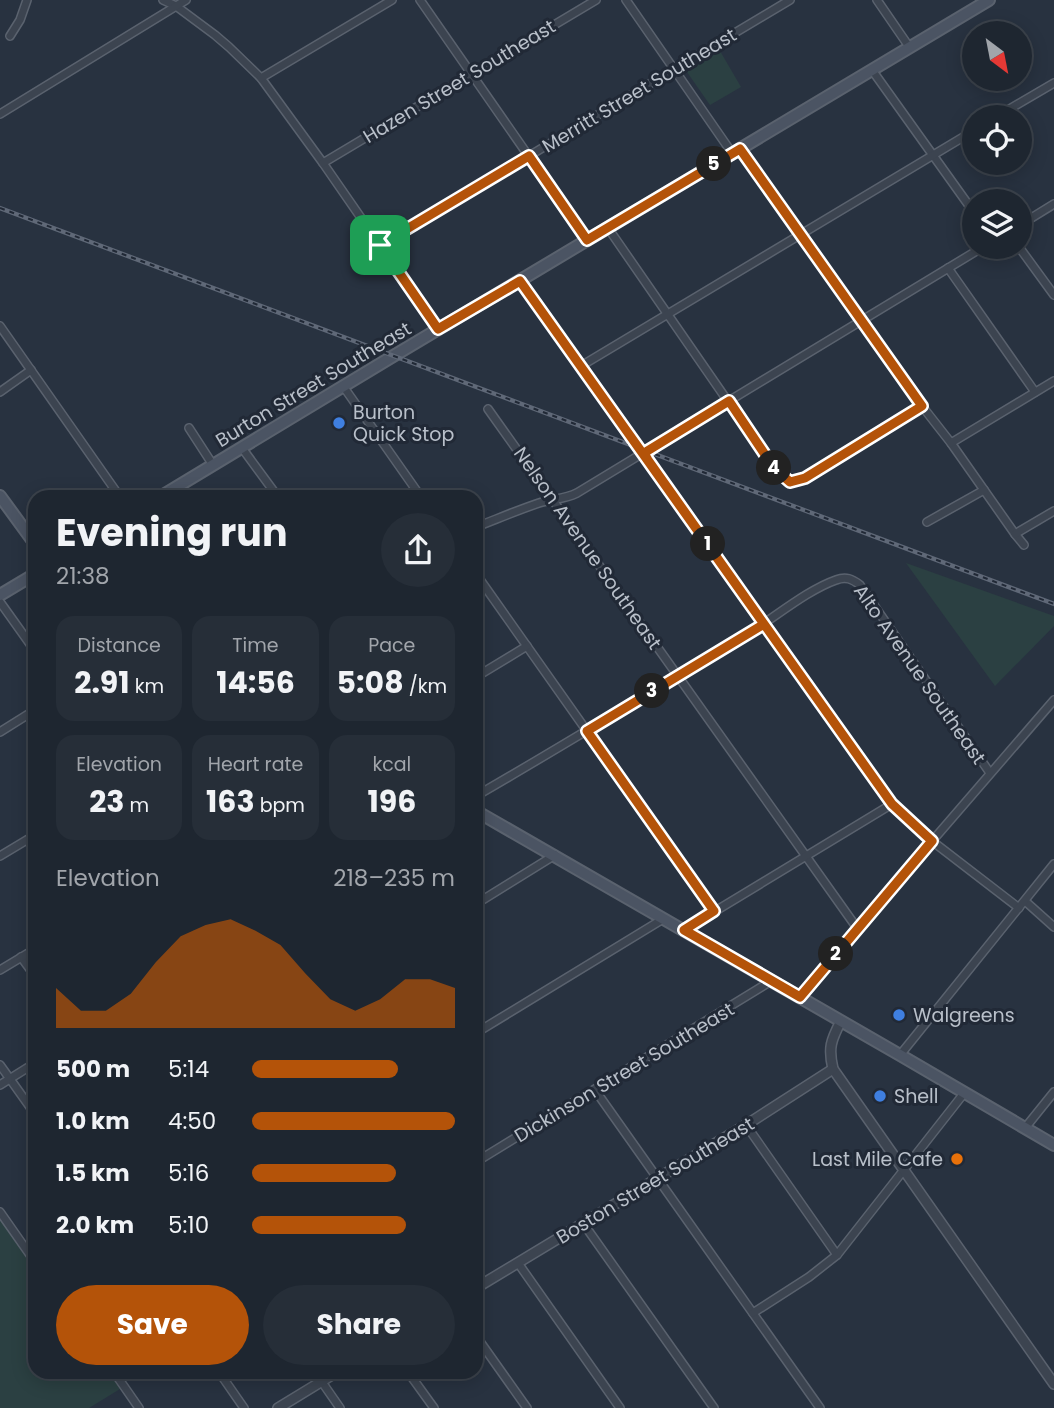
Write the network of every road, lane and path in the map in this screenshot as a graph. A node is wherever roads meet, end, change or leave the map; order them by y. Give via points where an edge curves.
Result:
1 (27, 0) edge
2 (163, 0) edge
3 (186, 0) edge
4 (392, 0) edge
5 (420, 0) edge
6 (596, 0) edge
7 (626, 0) edge
8 (790, 0) edge
9 (877, 0) edge
10 (989, 0) edge
11 (176, 6) junction
12 (10, 36) dead end
13 (910, 48) junction
14 (674, 69) junction
15 (872, 70) junction
16 (471, 74) junction
17 (261, 78) junction
18 (1054, 83) edge
19 (1016, 105) edge
20 (0, 114) edge
21 (962, 138) edge
22 (736, 151) junction
23 (933, 155) junction
24 (529, 156) junction
25 (323, 163) junction
26 (962, 196) edge
27 (1054, 204) edge
28 (1032, 218) edge
29 (608, 228) junction
30 (800, 234) junction
31 (587, 240) junction
32 (380, 245) junction
33 (963, 259) edge
34 (1028, 259) edge
35 (948, 268) junction
36 (520, 281) junction
37 (1054, 295) edge
38 (666, 315) junction
39 (863, 321) junction
40 (0, 326) edge
41 (438, 329) junction
42 (581, 366) junction
43 (31, 370) junction
44 (1054, 381) edge
45 (343, 386) junction
46 (0, 391) edge
47 (1035, 392) junction
48 (729, 401) junction
49 (922, 406) junction
50 (488, 409) dead end
51 (189, 428) dead end
52 (951, 443) junction
53 (242, 448) junction
54 (644, 453) junction
55 (214, 465) junction
56 (115, 490) edge
57 (172, 490) edge
58 (273, 490) edge
59 (416, 490) edge
60 (984, 491) junction
61 (0, 497) edge
62 (553, 499) junction
63 (1054, 510) edge
64 (927, 522) dead end
65 (483, 524) edge
66 (1015, 534) junction
67 (28, 535) edge
68 (1024, 545) dead end
69 (28, 578) edge
70 (483, 584) edge
71 (0, 595) edge
72 (0, 602) edge
73 (764, 624) junction
74 (28, 641) edge
75 (527, 646) junction
76 (483, 673) edge
77 (678, 675) junction
78 (1054, 699) edge
79 (28, 714) edge
80 (587, 731) junction
81 (0, 732) edge
82 (990, 773) junction
83 (483, 792) edge
84 (892, 804) junction
85 (483, 815) edge
86 (28, 839) edge
87 (932, 841) junction
88 (555, 855) junction
89 (0, 856) edge
90 (806, 858) junction
91 (1054, 864) edge
92 (483, 900) edge
93 (1022, 904) junction
94 (714, 911) junction
95 (663, 919) junction
96 (1054, 927) edge
97 (857, 928) junction
98 (684, 930) junction
99 (28, 953) edge
100 (21, 957) junction
101 (28, 966) edge
102 (0, 970) edge
103 (771, 981) junction
104 (800, 997) junction
105 (533, 998) junction
106 (538, 1006) dead end
107 (841, 1021) junction
108 (483, 1029) edge
109 (900, 1055) junction
110 (0, 1065) edge
111 (28, 1067) edge
112 (833, 1069) junction
113 (10, 1079) junction
114 (0, 1085) edge
115 (595, 1090) junction
116 (964, 1092) junction
117 (1054, 1092) edge
118 (28, 1104) edge
119 (746, 1125) junction
120 (1026, 1128) junction
121 (1054, 1145) edge
122 (483, 1158) edge
123 (903, 1170) junction
124 (658, 1179) junction
125 (0, 1212) edge
126 (583, 1223) junction
127 (28, 1252) edge
128 (837, 1255) junction
129 (518, 1263) junction
130 (483, 1284) edge
131 (754, 1313) junction
132 (483, 1346) edge
133 (119, 1379) edge
134 (224, 1379) edge
135 (325, 1379) edge
136 (413, 1379) edge
137 (322, 1381) junction
138 (1054, 1384) edge
139 (139, 1408) edge
140 (244, 1408) edge
141 (278, 1408) edge
142 (340, 1408) edge
143 (434, 1408) edge
144 (527, 1408) edge
145 (620, 1408) edge
146 (714, 1408) edge
147 (820, 1408) edge

1 - 12 street
2 - 11 street
3 - 11 street
4 - 17 street
5 - 16 street
6 - 16 street, Hazen Street Southeast
7 - 14 street
8 - 14 street, Merritt Street Southeast
9 - 13 street
10 - 13 main road, Burton Street Southeast
11 - 17 street
11 - 20 street
13 - 15 main road, Burton Street Southeast
14 - 22 street
14 - 24 street, Merritt Street Southeast
15 - 22 main road, Burton Street Southeast
15 - 23 street
16 - 24 street
16 - 25 street, Hazen Street Southeast
17 - 25 street
18 - 19 street
21 - 23 street
22 - 29 main road, Burton Street Southeast
22 - 30 street
23 - 26 street
23 - 30 street
24 - 31 street
24 - 32 street, Merritt Street Southeast
25 - 32 street
27 - 28 street
29 - 31 main road, Burton Street Southeast
29 - 38 street
30 - 38 street
30 - 39 street
31 - 36 main road, Burton Street Southeast
32 - 41 street
33 - 35 street
34 - 37 street
35 - 39 street
35 - 47 street
36 - 41 main road, Burton Street Southeast
36 - 42 street
38 - 42 street
38 - 48 street
39 - 48 street
39 - 49 street
40 - 43 street
41 - 45 main road, Burton Street Southeast
42 - 54 street
43 - 46 street
43 - 56 street
44 - 47 street
45 - 53 main road, Burton Street Southeast
45 - 59 street
47 - 52 street
48 - 49 street via 774,468 790,482 805,478
48 - 54 street
49 - 52 street
50 - 62 street, Nelson Avenue Southeast
51 - 55 street
52 - 60 street
53 - 55 main road, Burton Street Southeast
53 - 58 street
54 - 62 street via 577,493
54 - 73 street
55 - 57 main road, Burton Street Southeast
60 - 64 street
60 - 66 street
61 - 67 main road
62 - 65 street
62 - 77 street, Nelson Avenue Southeast
63 - 66 street
66 - 68 street
69 - 71 main road
70 - 75 street
72 - 74 street
73 - 77 street
73 - 82 street, Alto Avenue Southeast via 836,580 854,580
73 - 84 street
75 - 76 street
75 - 80 street
77 - 80 street
77 - 90 street, Nelson Avenue Southeast
78 - 82 street
79 - 81 street
80 - 83 street
80 - 94 street
82 - 87 street
84 - 87 street
84 - 90 street
85 - 88 main road
86 - 89 street
87 - 93 street
87 - 97 street
88 - 92 street
88 - 95 main road
90 - 94 street
90 - 97 street, Nelson Avenue Southeast
91 - 93 street
93 - 96 street
93 - 109 street
94 - 98 street
95 - 98 main road
95 - 105 street
97 - 104 street
98 - 103 main road
99 - 100 street
100 - 101 street
100 - 102 street
103 - 104 main road
103 - 115 street, Dickinson Street Southeast
104 - 107 main road
105 - 106 street
105 - 108 street
107 - 109 main road
107 - 112 street via 829,1053
109 - 116 main road
110 - 113 street
111 - 113 street
112 - 119 street, Boston Street Southeast
112 - 123 street
113 - 114 street
113 - 118 street
115 - 122 street, Dickinson Street Southeast
115 - 124 street
116 - 120 main road
116 - 123 street
117 - 120 street
119 - 124 street, Boston Street Southeast
119 - 128 street
120 - 121 main road
123 - 128 street
123 - 138 street
124 - 126 street, Boston Street Southeast
124 - 131 street
125 - 127 street
126 - 129 street, Boston Street Southeast
126 - 146 street
128 - 131 street
129 - 130 street, Boston Street Southeast
129 - 145 street
131 - 147 street
132 - 144 street
133 - 139 street
134 - 140 street
135 - 137 street
136 - 143 street
137 - 141 street
137 - 142 street

